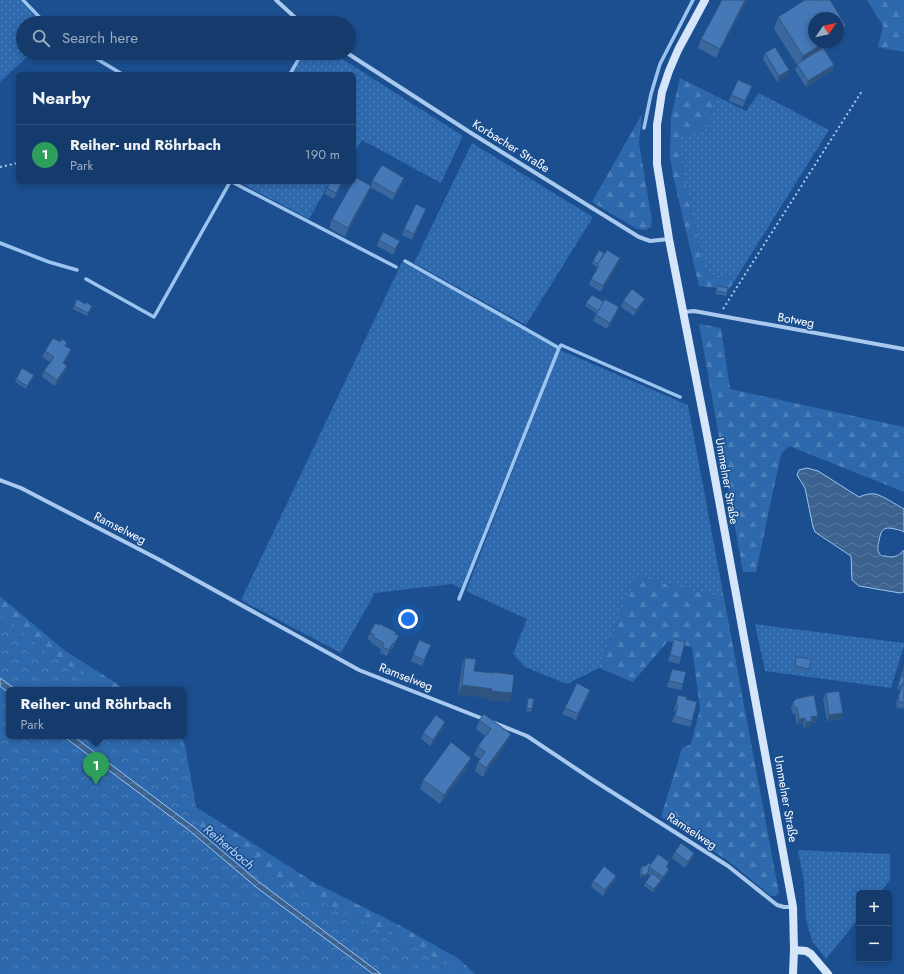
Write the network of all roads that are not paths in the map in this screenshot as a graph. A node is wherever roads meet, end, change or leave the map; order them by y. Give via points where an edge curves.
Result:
1 (276, 0) edge
2 (705, 0) edge
3 (293, 16) edge
4 (356, 59) edge
5 (669, 239) junction
6 (684, 312) junction
7 (904, 350) edge
8 (0, 480) edge
9 (793, 907) junction
10 (794, 950) junction
11 (793, 974) edge
12 (828, 974) edge

1 - 3 street
2 - 5 main road, Ummelner Straße via 669,71 662,92 657,125 657,164
4 - 5 street, Korbacher Straße via 639,237 650,241
5 - 6 main road, Ummelner Straße
6 - 7 street, Botweg via 694,311
6 - 9 main road, Ummelner Straße
8 - 9 street, Ramselweg via 21,488 158,559 359,670 527,736 728,866 777,905
9 - 10 main road, Ummelner Straße
10 - 11 main road, Ummelner Straße
10 - 12 main road via 811,954

